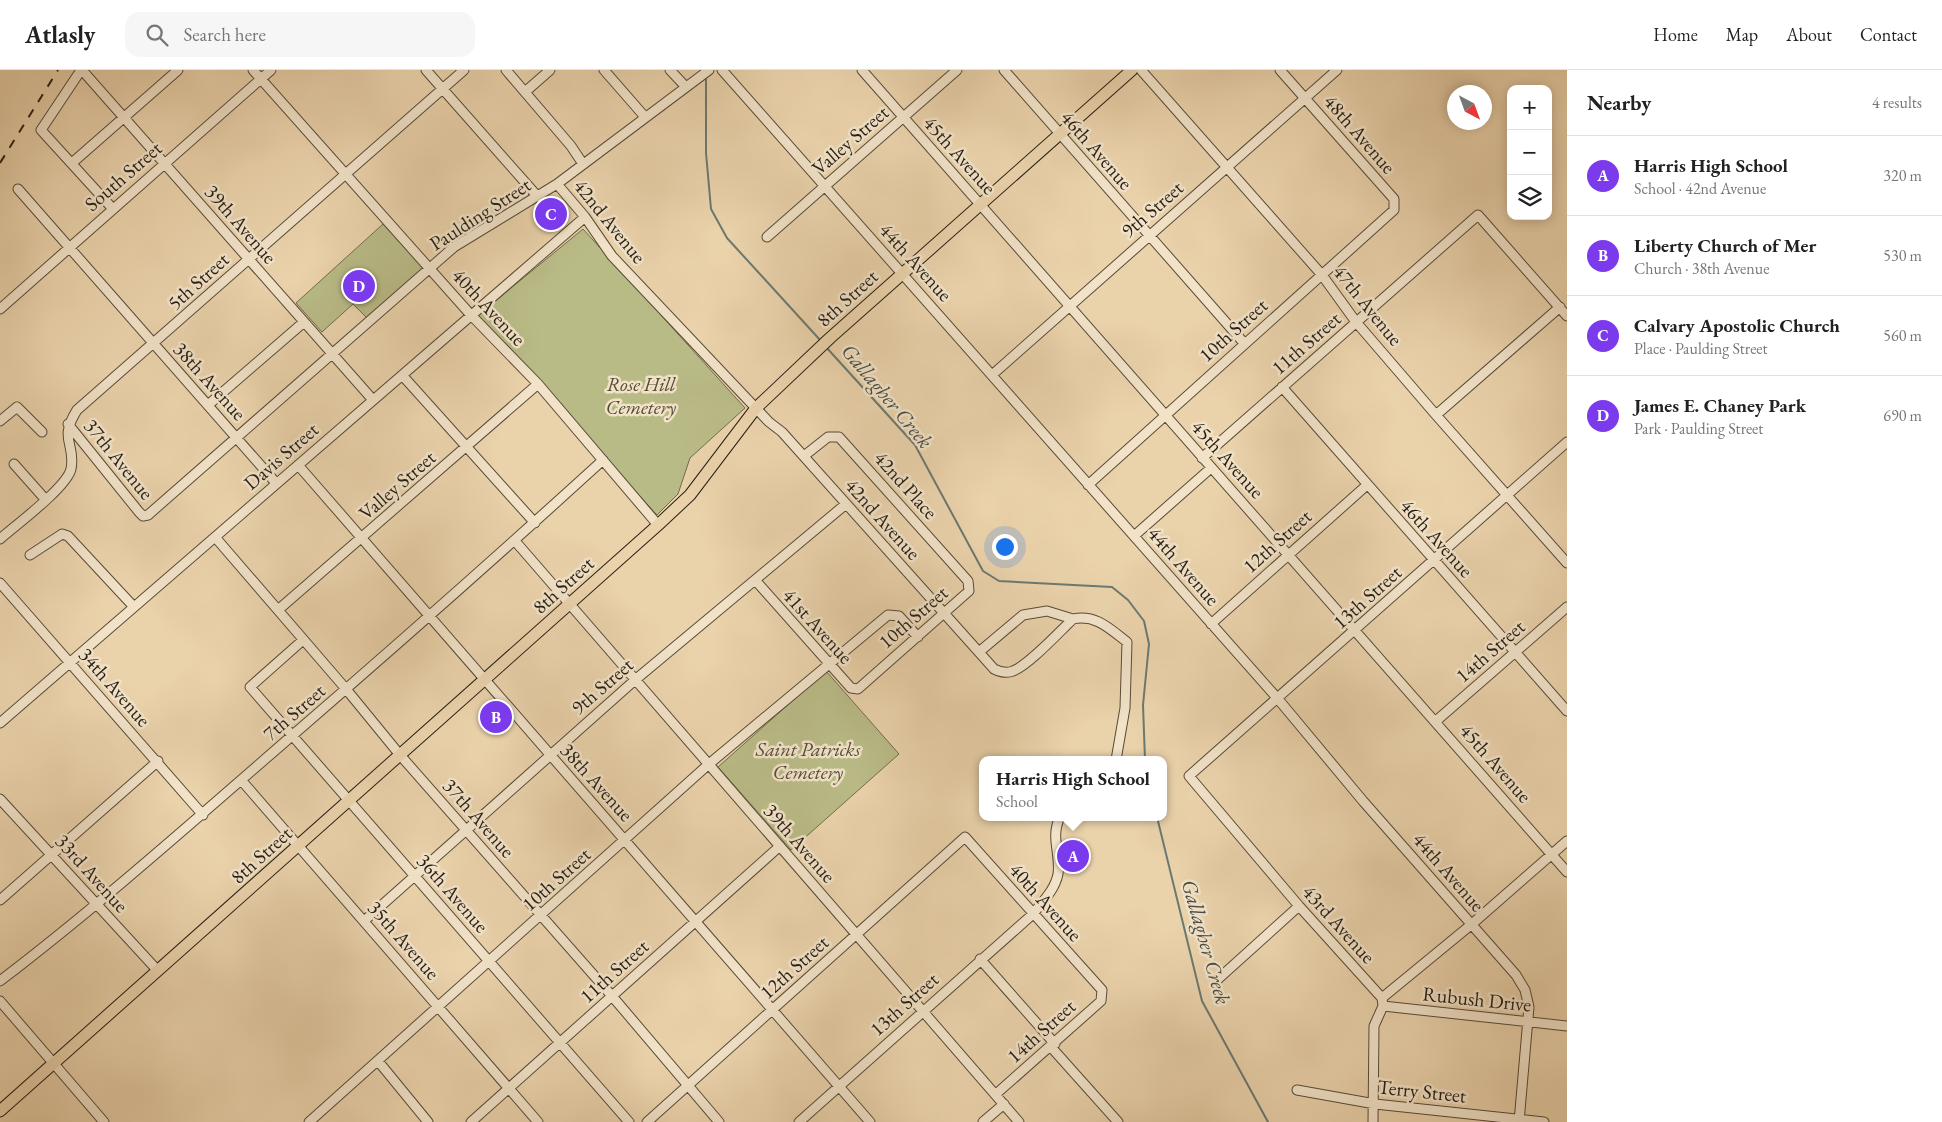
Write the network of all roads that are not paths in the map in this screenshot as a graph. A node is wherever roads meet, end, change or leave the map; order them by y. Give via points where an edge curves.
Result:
1 (81, 70) edge
2 (178, 70) edge
3 (253, 70) edge
4 (271, 70) edge
5 (426, 70) edge
6 (464, 70) edge
7 (506, 70) edge
8 (550, 70) edge
9 (604, 70) edge
10 (670, 70) edge
11 (709, 70) edge
12 (722, 70) edge
13 (862, 70) edge
14 (957, 70) edge
15 (1004, 70) edge
16 (1132, 70) edge
17 (1142, 70) edge
18 (1280, 70) edge
19 (1337, 70) edge
20 (261, 79) junction
21 (685, 86) junction
22 (443, 89) junction
23 (525, 92) junction
24 (1305, 98) junction
25 (645, 117) junction
26 (124, 118) junction
27 (902, 118) junction
28 (1060, 135) junction
29 (72, 163) junction
30 (165, 163) junction
31 (583, 164) junction
32 (1226, 167) junction
33 (344, 175) junction
34 (557, 184) junction
35 (824, 186) junction
36 (18, 190) dead end
37 (538, 197) junction
38 (1394, 199) joint
39 (980, 204) junction
40 (113, 209) junction
41 (585, 217) junction
42 (1148, 236) junction
43 (767, 237) dead end
44 (69, 247) junction
45 (248, 260) junction
46 (430, 268) junction
47 (902, 274) junction
48 (1322, 275) junction
49 (1069, 306) junction
50 (1560, 307) junction
51 (0, 310) edge
52 (470, 314) junction
53 (1567, 316) edge
54 (304, 322) junction
55 (1356, 322) junction
56 (1244, 343) junction
57 (153, 344) junction
58 (332, 353) junction
59 (402, 375) junction
60 (992, 375) junction
61 (538, 384) junction
62 (1282, 387) junction
63 (373, 400) junction
64 (208, 405) junction
65 (756, 408) junction
66 (1436, 415) junction
67 (1166, 416) junction
68 (0, 421) edge
69 (68, 424) junction
70 (42, 432) dead end
71 (237, 438) junction
72 (1567, 442) edge
73 (467, 447) junction
74 (804, 456) junction
75 (1202, 458) junction
76 (603, 460) junction
77 (14, 464) dead end
78 (298, 465) junction
79 (1211, 468) junction
80 (276, 483) junction
81 (1088, 485) junction
82 (1366, 485) junction
83 (1508, 496) junction
84 (45, 499) junction
85 (846, 504) junction
86 (143, 516) joint
87 (535, 523) junction
88 (658, 524) junction
89 (1134, 536) junction
90 (215, 537) junction
91 (0, 539) edge
92 (361, 539) junction
93 (515, 541) junction
94 (1289, 554) junction
95 (30, 555) dead end
96 (1434, 561) junction
97 (1567, 563) edge
98 (756, 581) junction
99 (0, 583) edge
100 (969, 592) joint
101 (569, 604) junction
102 (134, 607) junction
103 (1567, 608) edge
104 (278, 610) junction
105 (944, 614) junction
106 (428, 617) junction
107 (1073, 619) junction
108 (1210, 624) junction
109 (1356, 630) junction
110 (918, 637) junction
111 (303, 640) junction
112 (979, 652) junction
113 (1515, 652) junction
114 (70, 661) junction
115 (828, 664) junction
116 (484, 680) junction
117 (635, 680) junction
118 (346, 689) junction
119 (858, 689) joint
120 (1278, 699) junction
121 (1567, 711) edge
122 (1436, 721) junction
123 (0, 723) edge
124 (292, 735) junction
125 (400, 755) junction
126 (551, 756) junction
127 (1117, 756) edge
128 (158, 761) junction
129 (709, 764) junction
130 (1189, 776) joint
131 (242, 781) junction
132 (0, 798) edge
133 (349, 801) junction
134 (203, 815) junction
135 (1058, 821) edge
136 (467, 830) junction
137 (965, 837) joint
138 (626, 840) junction
139 (1567, 841) edge
140 (299, 845) junction
141 (780, 846) junction
142 (53, 854) junction
143 (1551, 855) junction
144 (1567, 872) edge
145 (416, 876) junction
146 (0, 900) edge
147 (97, 904) junction
148 (1298, 906) junction
149 (1033, 914) junction
150 (541, 915) junction
151 (364, 921) junction
152 (696, 922) junction
153 (1472, 924) junction
154 (856, 934) junction
155 (980, 959) junction
156 (490, 961) junction
157 (158, 972) junction
158 (1217, 980) dead end
159 (0, 981) edge
160 (1102, 990) joint
161 (612, 996) junction
162 (0, 1001) edge
163 (1383, 1002) junction
164 (438, 1007) junction
165 (772, 1010) junction
166 (922, 1011) junction
167 (1529, 1022) junction
168 (1567, 1026) edge
169 (560, 1042) junction
170 (1053, 1046) junction
171 (378, 1061) junction
172 (53, 1064) junction
173 (688, 1086) junction
174 (839, 1086) junction
175 (509, 1088) junction
176 (1297, 1090) dead end
177 (996, 1094) junction
178 (1004, 1104) junction
179 (1375, 1104) junction
180 (0, 1111) edge
181 (320, 1119) edge
182 (1519, 1121) edge
183 (104, 1122) edge
184 (309, 1122) edge
185 (428, 1122) edge
186 (471, 1122) edge
187 (538, 1122) edge
188 (629, 1122) edge
189 (647, 1122) edge
190 (719, 1122) edge
191 (799, 1122) edge
192 (870, 1122) edge
193 (983, 1122) edge
194 (1019, 1122) edge
195 (1118, 1122) edge
196 (1373, 1122) edge
197 (1544, 1122) edge

1 - 26 street, 39th Avenue
1 - 29 street via 41,130
2 - 26 street
3 - 20 street, 40th Avenue
4 - 20 street, South Street
5 - 22 street
6 - 22 street, 5th Street
7 - 23 street, 42nd Avenue
8 - 23 street
9 - 25 street
10 - 21 street
11 - 21 street, Paulding Street
12 - 35 street, 44th Avenue
13 - 27 street, 45th Avenue
14 - 27 street, Valley Street
15 - 28 street, 46th Avenue
16 - 28 main road, 8th Street
17 - 32 street, 47th Avenue
18 - 24 street, 48th Avenue
19 - 24 street, 9th Street
20 - 30 street, South Street
20 - 33 street, 40th Avenue
21 - 25 street, Paulding Street
22 - 33 street, 5th Street
22 - 37 street
23 - 31 street, 42nd Avenue
24 - 32 street, 9th Street
24 - 38 street, 48th Avenue
25 - 31 street, Paulding Street
26 - 29 street
26 - 30 street, 39th Avenue
27 - 35 street, Valley Street
27 - 39 street, 45th Avenue
28 - 39 main road, 8th Street
28 - 42 street, 46th Avenue
29 - 40 street
30 - 40 street, South Street
30 - 45 street, 39th Avenue
31 - 34 street, Paulding Street
32 - 42 street, 9th Street
32 - 48 street, 47th Avenue
33 - 45 street, 5th Street
33 - 46 street, 40th Avenue
34 - 37 street, Paulding Street
34 - 41 street, 42nd Avenue
35 - 43 street, Valley Street
35 - 47 street, 44th Avenue
36 - 44 street, 38th Avenue
37 - 46 street, Paulding Street via 454,247
38 - 48 street, 10th Street via 1394,210
39 - 47 main road, 8th Street
39 - 49 street, 45th Avenue
40 - 44 street, South Street
41 - 52 street, Davis Street
41 - 65 street, 42nd Avenue via 612,256
42 - 49 street, 9th Street
42 - 56 street, 46th Avenue
44 - 51 street, South Street
44 - 57 street, 38th Avenue
45 - 54 street, 39th Avenue
45 - 57 street, 5th Street
46 - 52 street, 40th Avenue
46 - 58 street, Paulding Street
47 - 60 street, 44th Avenue
47 - 65 main road, 8th Street
48 - 55 street, 47th Avenue
48 - 56 street, 10th Street
49 - 60 street, 9th Street
49 - 67 street, 45th Avenue
50 - 53 street
50 - 55 street, 11th Street via 1478,215
50 - 66 street
52 - 59 street, Davis Street
52 - 61 street, 40th Avenue
54 - 58 street, 39th Avenue
54 - 64 street
55 - 62 street, 11th Street
55 - 66 street, 47th Avenue
56 - 67 street, 10th Street
57 - 64 street, 38th Avenue
57 - 69 street, 5th Street via 77,410
58 - 63 street, 39th Avenue
58 - 71 street, Paulding Street
59 - 63 street, Davis Street
59 - 73 street
60 - 81 street, 44th Avenue
61 - 73 street, Valley Street
61 - 76 street, 40th Avenue
62 - 75 street, 11th Street
62 - 82 street, 46th Avenue
63 - 78 street, Davis Street
64 - 71 street, 38th Avenue
65 - 74 street, 42nd Avenue
65 - 88 main road, 8th Street via 690,495
66 - 83 street, 47th Avenue
67 - 75 street, 45th Avenue
67 - 81 street, 10th Street
68 - 70 street via 17,407
69 - 84 street via 71,470 64,483
69 - 86 street, 37th Avenue
71 - 80 street, 38th Avenue
71 - 86 street, Paulding Street
72 - 83 street, 13th Street
73 - 87 street
73 - 92 street, Valley Street
74 - 85 street, 42nd Avenue
74 - 100 street, 42nd Place via 828,437 839,436 968,581
75 - 79 street, 45th Avenue
76 - 87 street, 7th Street
76 - 88 street, 40th Avenue
77 - 84 street
78 - 80 street, Davis Street
78 - 92 street, 38th Avenue
79 - 89 street
79 - 94 street, 45th Avenue
80 - 90 street, Davis Street
81 - 89 street, 44th Avenue
82 - 94 street, 12th Street
82 - 96 street, 46th Avenue
83 - 96 street, 13th Street
83 - 97 street, 47th Avenue
84 - 91 street
85 - 98 street, 9th Street
85 - 105 street, 42nd Avenue
87 - 93 street, 7th Street
88 - 101 main road, 8th Street
89 - 108 street, 44th Avenue
90 - 102 street, Davis Street
90 - 104 street, 37th Avenue
92 - 104 street, Valley Street
92 - 106 street, 38th Avenue
93 - 101 street, 39th Avenue
93 - 106 street, 7th Street
94 - 108 street, 12th Street
94 - 109 street, 45th Avenue
95 - 102 street via 62,534 68,536
96 - 109 street, 13th Street
96 - 113 street, 46th Avenue
98 - 115 street, 41st Avenue
98 - 117 street, 9th Street
99 - 114 street, 34th Avenue
100 - 105 street, 10th Street
101 - 116 main road, 8th Street
101 - 117 street, 39th Avenue
102 - 114 street, Davis Street
103 - 113 street, 14th Street
104 - 111 street, 37th Avenue
105 - 110 street, 10th Street
105 - 112 street, 42nd Avenue
106 - 116 street, 38th Avenue
106 - 118 street, 7th Street
107 - 112 street via 1047,611 1023,615
107 - 112 street, 42nd Avenue via 1014,671 1000,672
107 - 127 street via 1086,617 1097,620 1127,642 1125,708
108 - 120 street, 44th Avenue
109 - 120 street, 13th Street
109 - 122 street, 45th Avenue
110 - 115 street, 10th Street via 898,616 888,614
110 - 119 street, 10th Street
111 - 118 street, 37th Avenue
111 - 124 street, 36th Avenue via 250,687
113 - 121 street, 46th Avenue
113 - 122 street, 14th Street
114 - 123 street, Davis Street
114 - 128 street, 34th Avenue
115 - 119 street, 41st Avenue via 851,688
115 - 129 street, 10th Street
116 - 125 main road, 8th Street
116 - 126 street, 38th Avenue
117 - 126 street, 9th Street
117 - 129 street, 39th Avenue
118 - 124 street, 7th Street
118 - 125 street, 37th Avenue
120 - 130 street, 13th Street
120 - 153 street, 44th Avenue
122 - 143 street, 45th Avenue
124 - 131 street, 7th Street
124 - 133 street, 36th Avenue
125 - 133 main road, 8th Street
125 - 136 street, 37th Avenue
126 - 136 street, 9th Street
126 - 138 street, 38th Avenue
128 - 134 street, 34th Avenue
128 - 142 street
129 - 138 street, 10th Street
129 - 141 street, 39th Avenue
130 - 148 street, 43rd Avenue
131 - 134 street, 7th Street
131 - 140 street, 35th Avenue
132 - 142 street, 33rd Avenue
133 - 140 main road, 8th Street
133 - 145 street, 36th Avenue
134 - 147 street, 7th Street
135 - 149 street via 1054,833 1058,874 1053,888
136 - 145 street, 9th Street
136 - 150 street, 37th Avenue
137 - 149 street, 40th Avenue
137 - 154 street, 12th Street
138 - 150 street, 10th Street
138 - 152 street, 38th Avenue
139 - 143 street
140 - 151 street, 35th Avenue
140 - 157 main road, 8th Street
141 - 152 street, 11th Street
141 - 154 street, 39th Avenue
142 - 146 street
142 - 147 street, 33rd Avenue
143 - 144 street, 45th Avenue
143 - 153 street
145 - 151 street, 9th Street
145 - 156 street, 36th Avenue
147 - 157 street, 33rd Avenue
147 - 159 street, 7th Street
148 - 158 street
148 - 163 street, 43rd Avenue
149 - 155 street, 13th Street
149 - 160 street, 40th Avenue
150 - 156 street, 10th Street
150 - 161 street, 37th Avenue
151 - 164 street, 35th Avenue
152 - 161 street, 11th Street
152 - 165 street, 38th Avenue
153 - 163 street
153 - 167 street, 44th Avenue via 1522,983 1528,999
154 - 165 street, 12th Street
154 - 166 street, 39th Avenue
155 - 166 street, 13th Street
155 - 170 street
156 - 164 street, 10th Street
156 - 169 street, 36th Avenue
157 - 172 main road, 8th Street
160 - 170 street, 14th Street via 1101,1001
161 - 169 street, 11th Street
161 - 173 street, 37th Avenue
162 - 172 street
163 - 167 street, Rubush Drive
163 - 179 street via 1374,1026
164 - 171 street, 10th Street
164 - 175 street, 35th Avenue
165 - 173 street, 12th Street
165 - 174 street, 38th Avenue
166 - 174 street, 13th Street
166 - 177 street, 39th Avenue
167 - 168 street, Rubush Drive
167 - 182 street, 44th Avenue
169 - 175 street, 11th Street
169 - 188 street, 36th Avenue
170 - 177 street, 14th Street
170 - 195 street
171 - 181 street, 10th Street
171 - 185 street
172 - 180 main road, 8th Street
172 - 183 street
173 - 189 street, 12th Street
173 - 190 street, 37th Avenue
174 - 191 street, 13th Street
174 - 192 street, 38th Avenue
175 - 186 street, 11th Street
175 - 187 street, 35th Avenue
176 - 179 street, Terry Street
177 - 178 street, 39th Avenue
178 - 193 street
178 - 194 street, 39th Avenue
179 - 182 street, Terry Street
179 - 196 street
181 - 184 street, 10th Street
182 - 197 street, Terry Street

